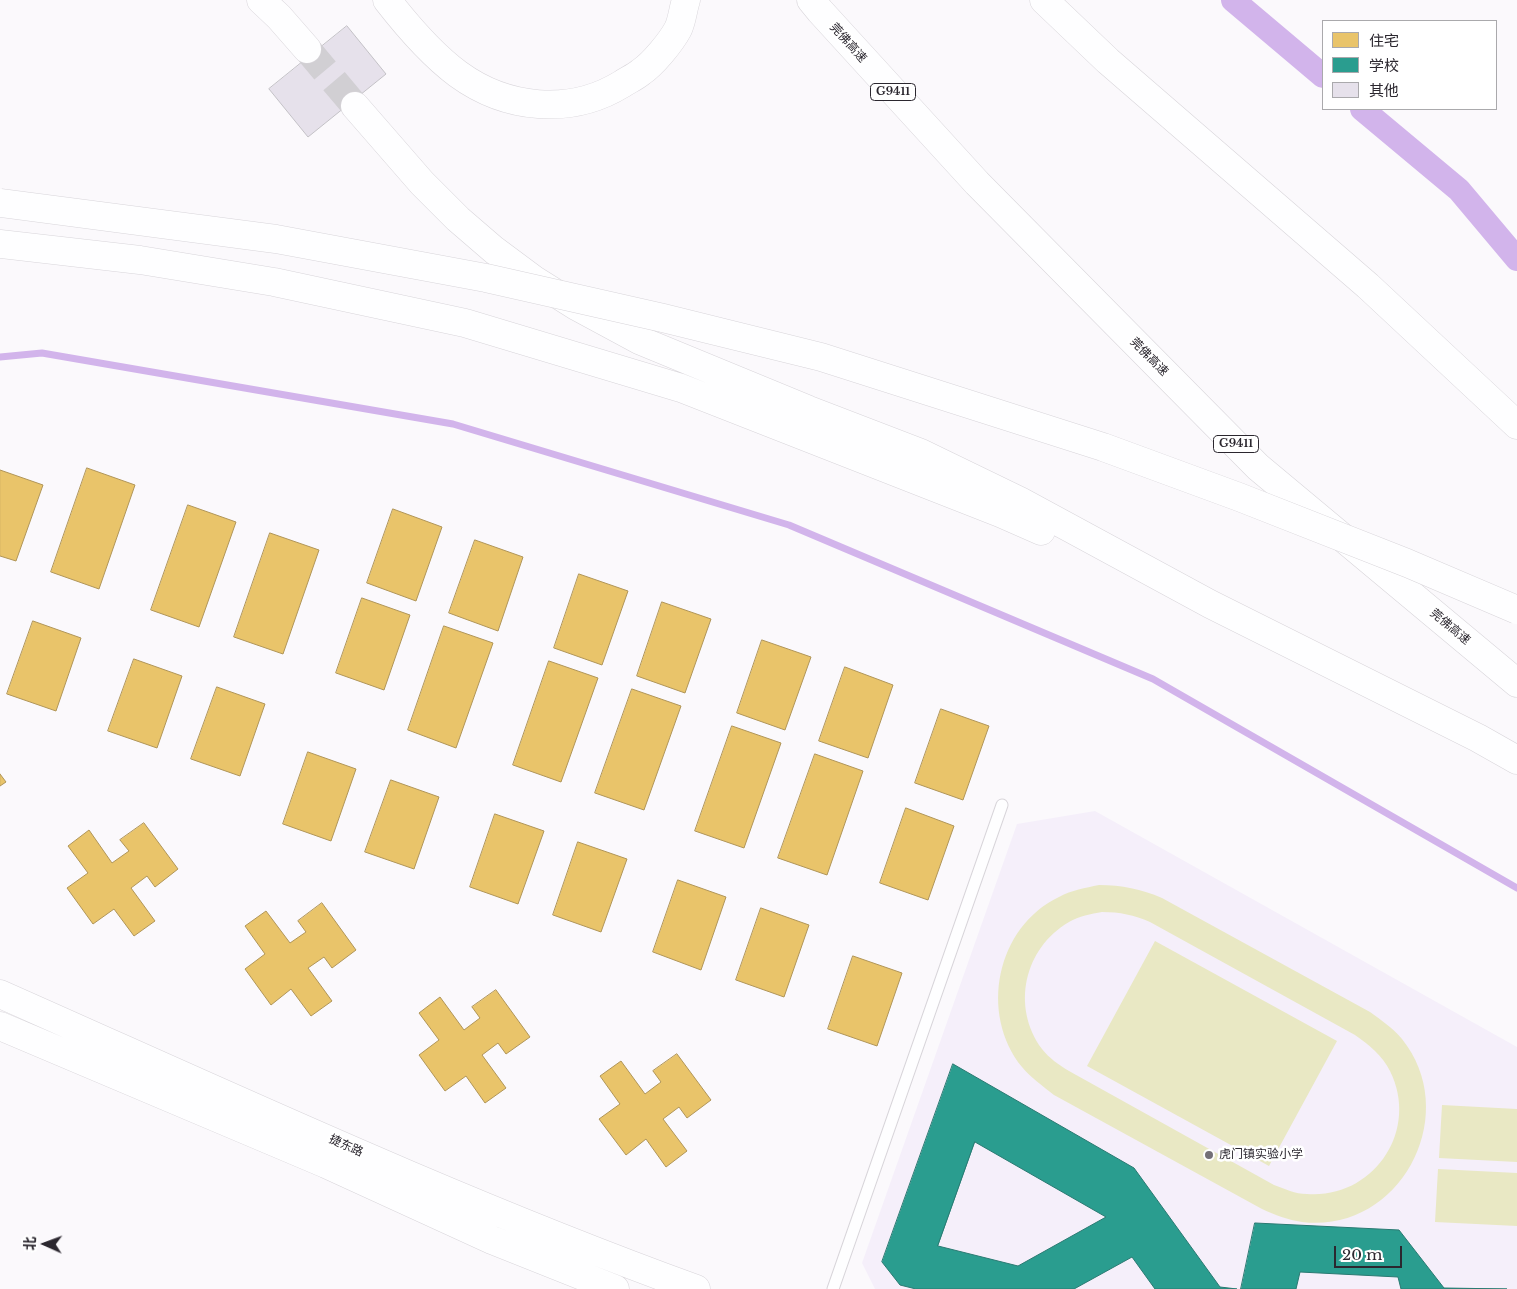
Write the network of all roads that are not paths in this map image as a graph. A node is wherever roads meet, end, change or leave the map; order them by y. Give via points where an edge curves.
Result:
1 (261, 0) edge
2 (388, 0) edge
3 (686, 0) edge
4 (811, 0) edge
5 (1044, 0) edge
6 (307, 50) tunnel mouth
7 (355, 106) tunnel mouth
8 (0, 203) edge
9 (0, 244) edge
10 (1517, 425) edge
11 (1210, 604) junction
12 (1517, 610) edge
13 (1517, 683) edge
14 (1517, 760) edge
15 (1002, 805) dead end
16 (0, 994) edge
17 (0, 1026) edge
18 (615, 1289) edge
19 (696, 1289) edge
20 (833, 1289) edge

1 - 6 main road
2 - 3 main road via 439,58 460,75 485,90 534,105 587,100 642,72 678,29
4 - 13 main road, 莞佛高速 / G9411 via 976,183 1258,467
5 - 10 main road via 1108,62 1368,286
7 - 11 main road via 458,219 525,273 576,306 639,340 921,453 1020,501
8 - 12 main road, bridge via 276,239 476,276 821,357 1130,457 1407,563
9 - 11 main road via 140,260 274,282 465,323 681,388 1000,512
11 - 14 main road
15 - 20 lane
16 - 19 main road, 捷东路 via 502,1215
17 - 18 main road, 捷东路 via 326,1164 492,1240

